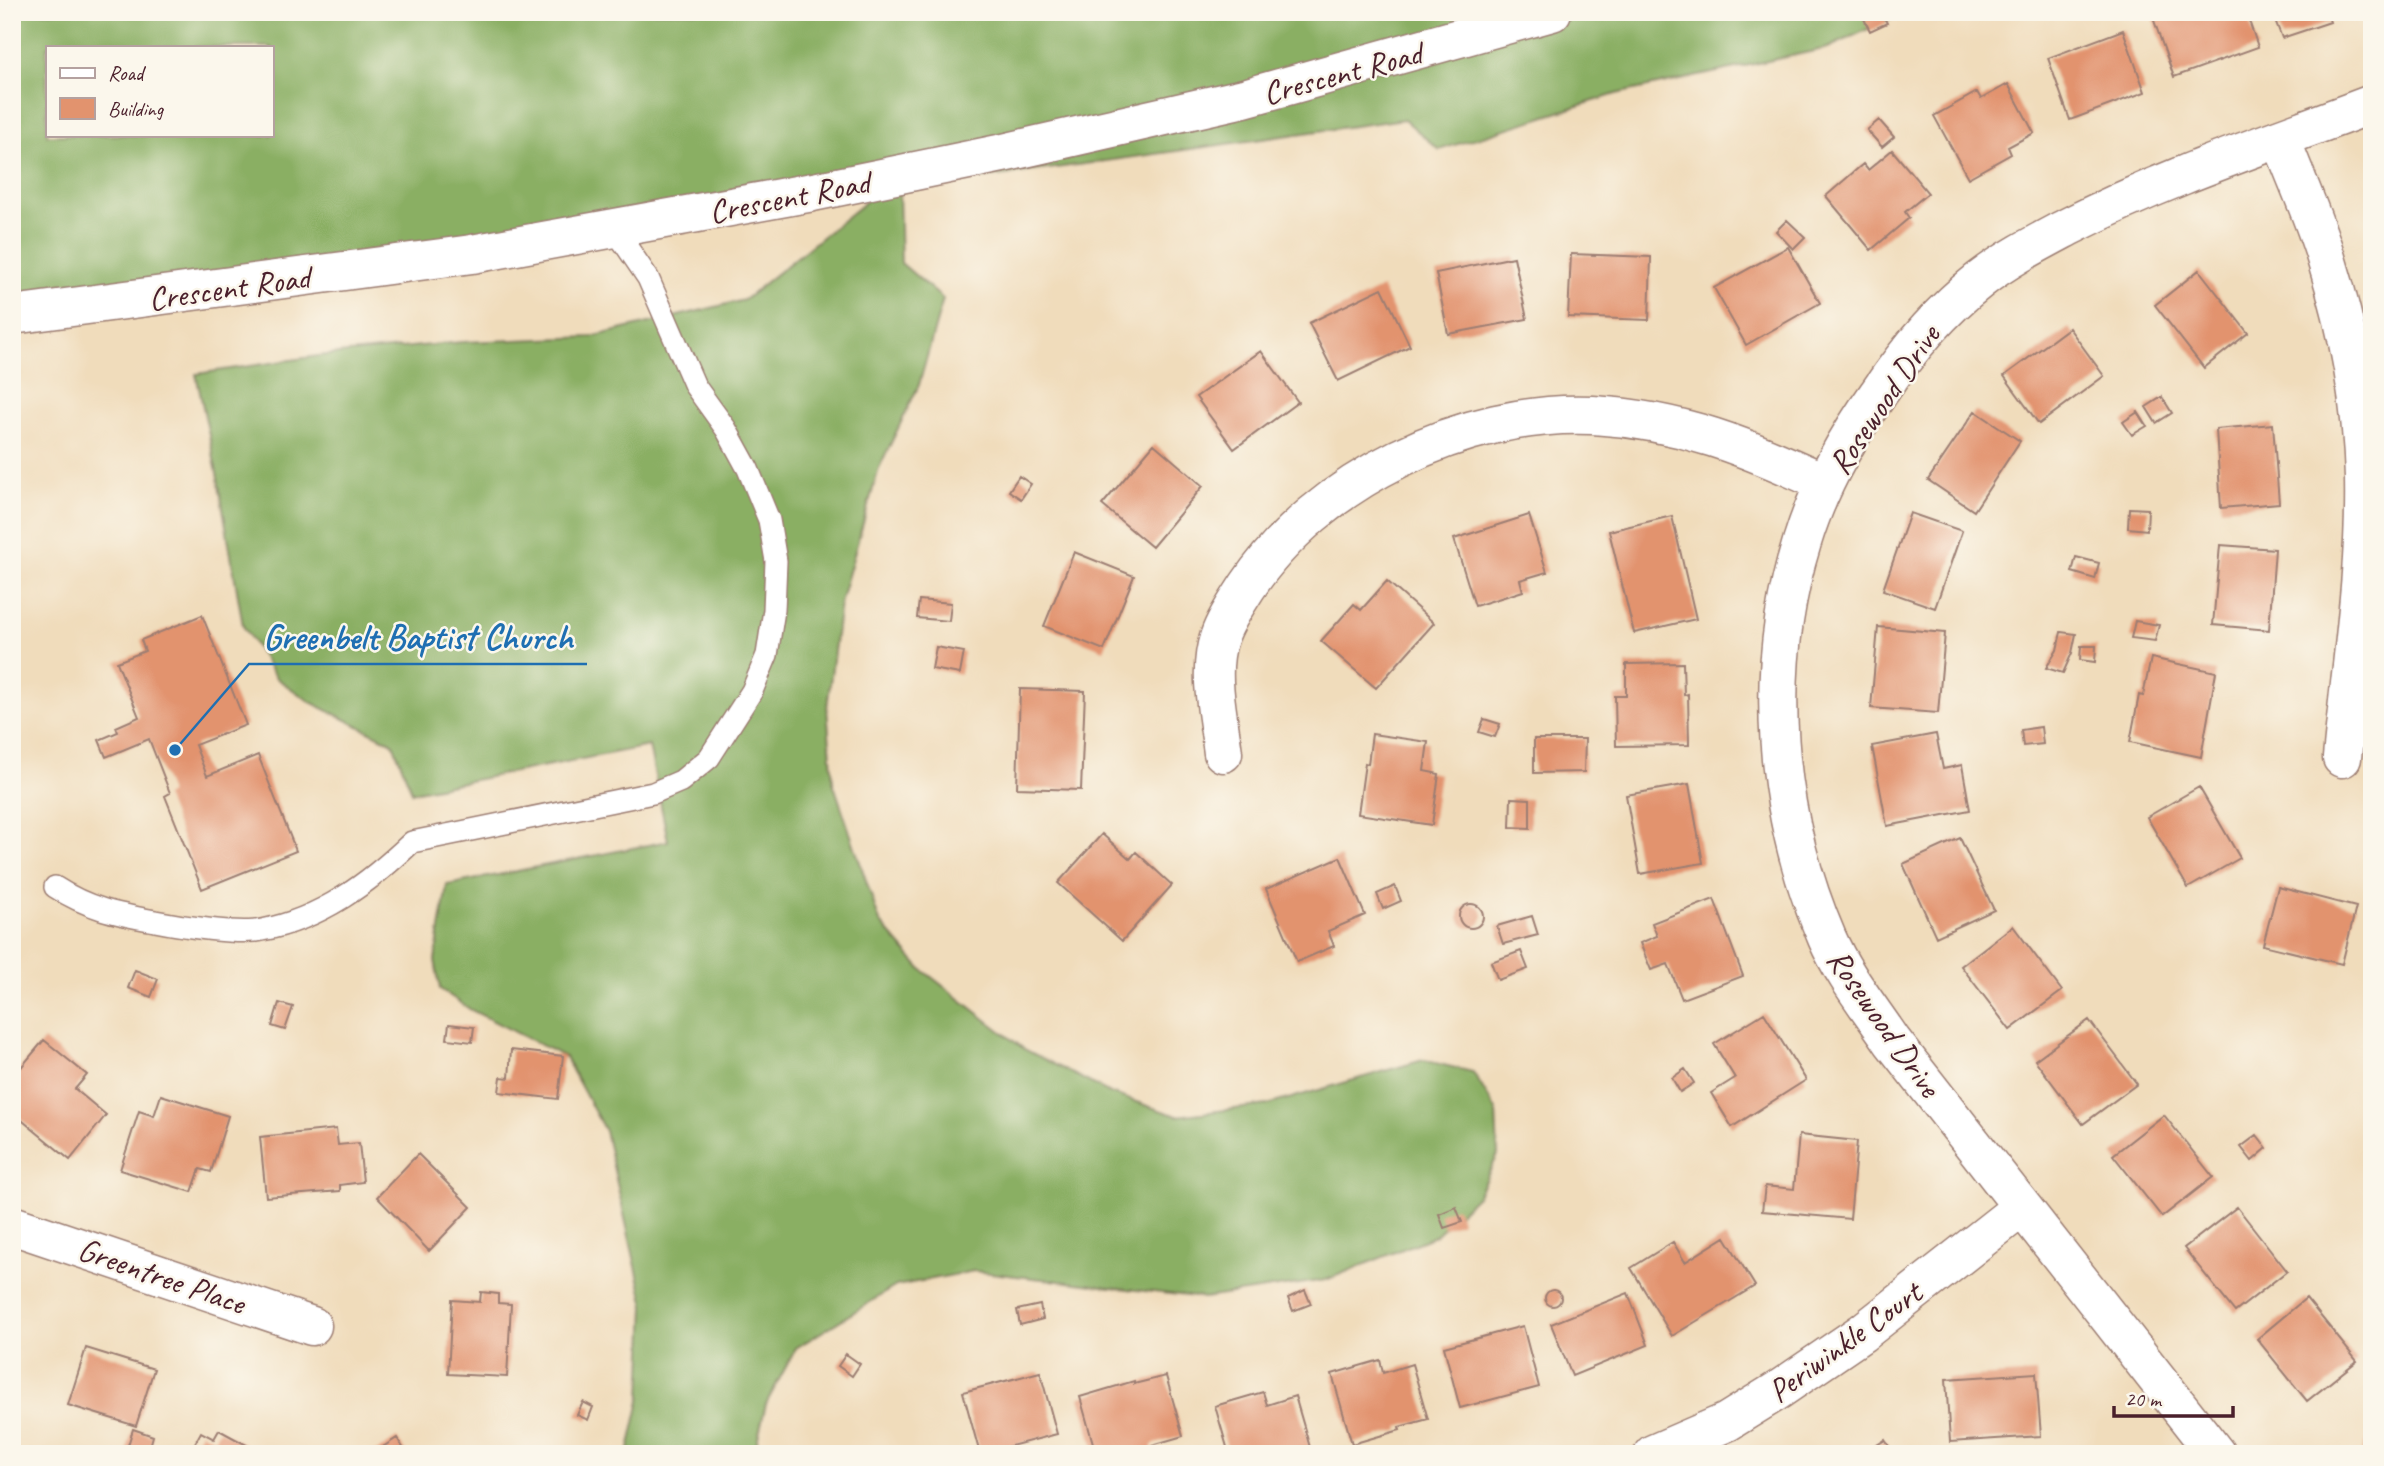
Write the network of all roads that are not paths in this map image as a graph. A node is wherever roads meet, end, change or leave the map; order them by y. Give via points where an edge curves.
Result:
1 (1552, 12) edge
2 (2372, 104) edge
3 (2281, 139) junction
4 (614, 228) junction
5 (12, 315) edge
6 (1825, 484) junction
7 (1223, 753) dead end
8 (2342, 758) dead end
9 (55, 887) dead end
10 (2022, 1208) junction
11 (12, 1225) edge
12 (312, 1326) dead end
13 (1653, 1454) edge
14 (2216, 1454) edge

1 - 4 street, Crescent Road via 1230,101 1003,153
2 - 3 street, Rosewood Drive
3 - 6 street, Rosewood Drive via 2112,204 1982,278 1946,308 1912,346 1852,431
3 - 8 street via 2326,257 2345,327 2357,398 2364,534
4 - 5 street, Crescent Road via 472,254
4 - 9 lane via 648,278 695,386 726,429 769,520 776,561 767,656 752,691 709,758 681,781 653,793 412,842 345,897 316,913 259,931 170,924 102,911
6 - 7 street via 1720,438 1672,425 1592,415 1516,421 1422,449 1325,503 1262,565 1234,607 1218,638 1214,662
6 - 10 street, Rosewood Drive via 1802,542 1787,608 1779,676 1782,759 1796,842 1828,940 1852,982 1892,1041
10 - 13 street, Periwinkle Court via 1863,1333 1777,1391 1727,1422
10 - 14 street, Rosewood Drive
11 - 12 street, Greentree Place

